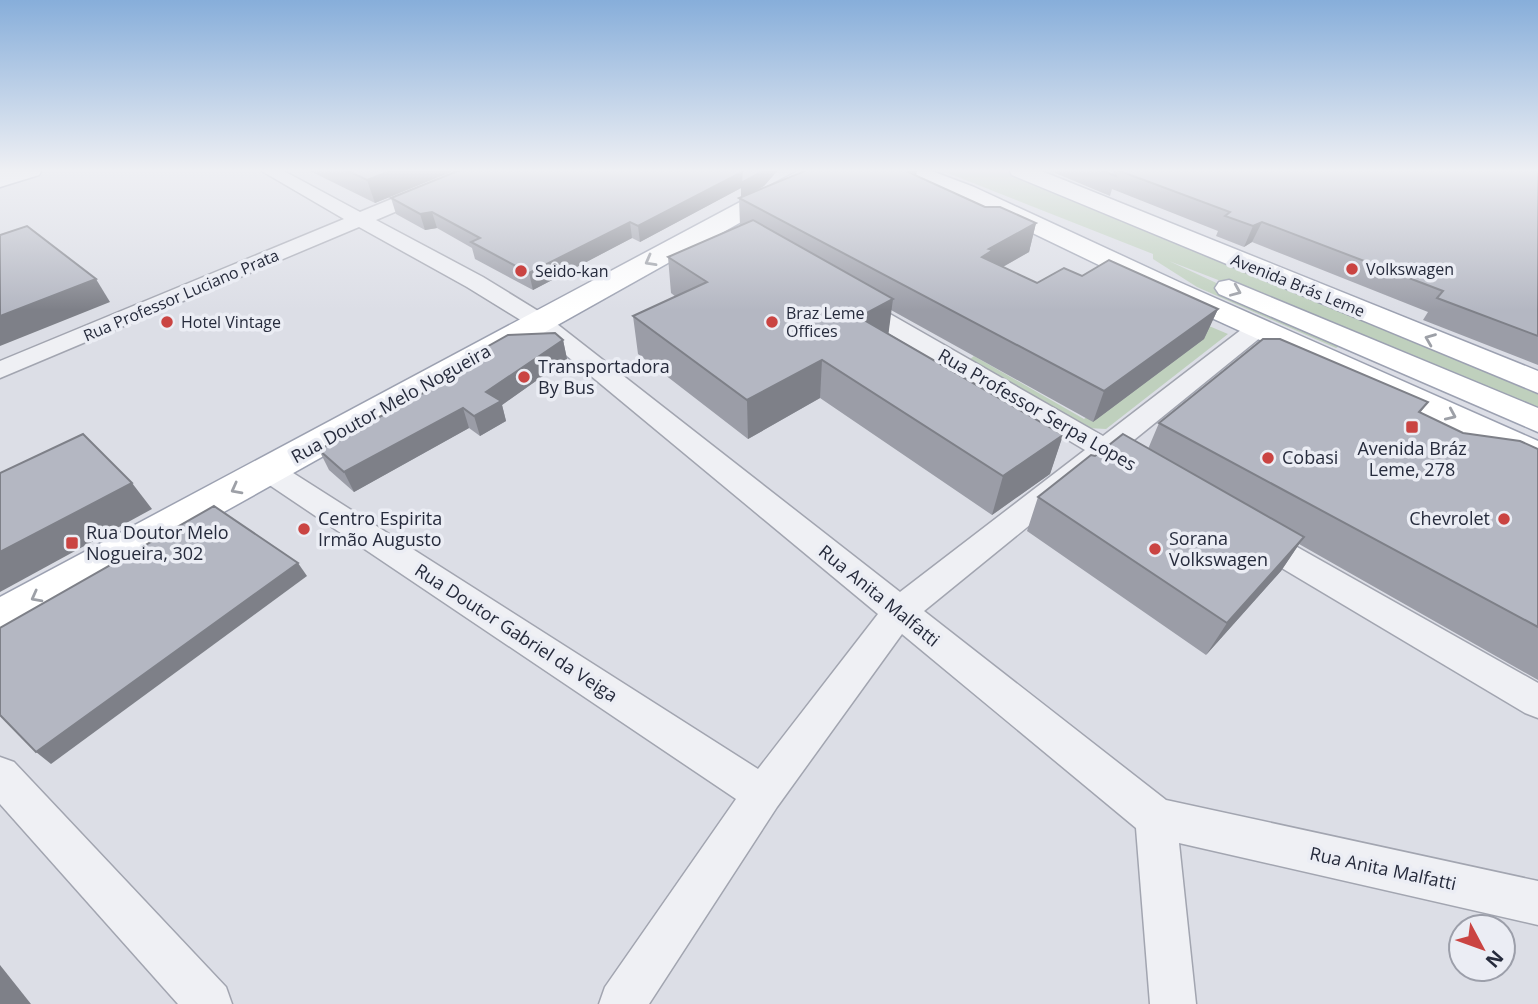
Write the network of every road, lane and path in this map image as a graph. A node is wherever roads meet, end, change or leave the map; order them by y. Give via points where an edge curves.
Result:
1 (358, 217) edge
2 (367, 217) edge
3 (749, 217) edge
4 (1019, 217) edge
5 (1049, 217) edge
6 (1134, 217) edge
7 (362, 219) junction
8 (834, 292) edge
9 (540, 322) junction
10 (1258, 328) junction
11 (0, 370) edge
12 (1538, 383) edge
13 (1538, 421) edge
14 (1104, 449) junction
15 (1538, 455) edge
16 (269, 471) junction
17 (1164, 484) edge
18 (1236, 526) edge
19 (900, 611) junction
20 (0, 617) edge
21 (1538, 702) edge
22 (0, 775) edge
23 (763, 794) junction
24 (1156, 818) junction
25 (1538, 903) edge
26 (209, 1004) edge
27 (622, 1004) edge
28 (1172, 1004) edge

1 - 7 street, Rua Anita Malfatti
2 - 7 street, Rua Professor Luciano Prata
3 -> 9 main road, Rua Doutor Melo Nogueira
4 - 10 main road
5 -> 13 main road via 1167,262
12 -> 6 main road, Avenida Brás Leme
7 - 9 street, Rua Anita Malfatti
7 - 11 street, Rua Professor Luciano Prata
8 - 14 street, Rua Professor Serpa Lopes
9 - 16 main road, Rua Doutor Melo Nogueira
9 - 19 street, Rua Anita Malfatti
10 - 14 street
10 -> 15 main road
14 - 17 street, Rua Professor Serpa Lopes
14 - 19 street
16 -> 20 main road, Rua Doutor Melo Nogueira
16 - 23 street, Rua Doutor Gabriel da Veiga
18 - 21 street
19 - 23 street
19 - 24 street, Rua Anita Malfatti
22 - 26 street
23 - 27 street
24 - 25 street, Rua Anita Malfatti
24 - 28 street

